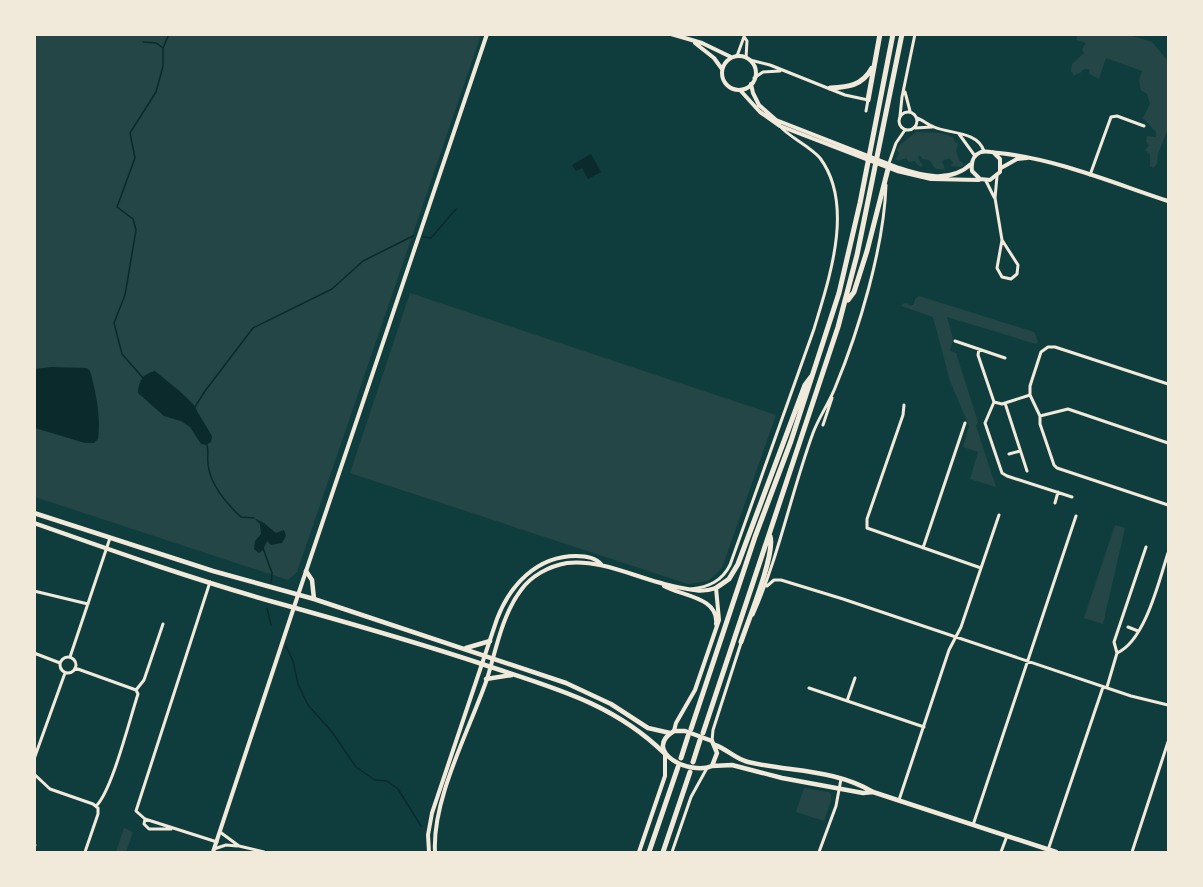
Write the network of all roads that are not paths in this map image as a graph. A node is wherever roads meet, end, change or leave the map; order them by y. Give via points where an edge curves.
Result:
1 (487, 34) edge
2 (671, 34) edge
3 (880, 34) edge
4 (893, 34) edge
5 (902, 34) edge
6 (915, 34) edge
7 (745, 36) edge
8 (693, 42) junction
9 (735, 57) junction
10 (748, 59) junction
11 (874, 62) junction
12 (722, 70) junction
13 (782, 71) junction
14 (754, 78) junction
15 (751, 84) junction
16 (830, 88) junction
17 (740, 90) junction
18 (905, 90) junction
19 (868, 100) junction
20 (866, 111) dead end
21 (910, 112) junction
22 (900, 116) junction
23 (917, 118) junction
24 (780, 126) junction
25 (1144, 126) dead end
26 (934, 127) junction
27 (914, 128) junction
28 (905, 130) junction
29 (958, 133) junction
30 (984, 151) junction
31 (993, 152) junction
32 (975, 156) junction
33 (1030, 158) junction
34 (972, 164) junction
35 (1001, 168) junction
36 (888, 169) joint
37 (1090, 175) junction
38 (997, 176) junction
39 (886, 178) junction
40 (985, 181) junction
41 (995, 198) junction
42 (1168, 201) edge
43 (1002, 240) junction
44 (844, 307) junction
45 (955, 341) dead end
46 (979, 349) junction
47 (1005, 358) dead end
48 (814, 374) junction
49 (837, 382) junction
50 (1168, 384) edge
51 (1030, 395) junction
52 (993, 402) junction
53 (1005, 403) junction
54 (904, 405) dead end
55 (1040, 416) junction
56 (965, 423) dead end
57 (823, 425) dead end
58 (1168, 443) edge
59 (1020, 451) junction
60 (1010, 454) dead end
61 (1027, 471) dead end
62 (1058, 492) junction
63 (1072, 497) dead end
64 (1055, 503) dead end
65 (1168, 505) edge
66 (34, 513) edge
67 (999, 515) dead end
68 (1076, 516) dead end
69 (34, 523) edge
70 (770, 534) junction
71 (111, 538) junction
72 (1146, 547) dead end
73 (107, 548) junction
74 (923, 548) junction
75 (1168, 553) edge
76 (602, 565) junction
77 (981, 568) junction
78 (306, 571) junction
79 (210, 582) junction
80 (661, 584) junction
81 (717, 584) junction
82 (34, 591) edge
83 (763, 592) junction
84 (298, 595) junction
85 (314, 599) junction
86 (88, 604) junction
87 (294, 608) junction
88 (163, 624) dead end
89 (1128, 627) dead end
90 (715, 630) junction
91 (1138, 631) junction
92 (956, 637) junction
93 (490, 641) junction
94 (741, 642) junction
95 (464, 649) junction
96 (1117, 652) junction
97 (34, 653) edge
98 (485, 656) junction
99 (70, 657) junction
100 (493, 658) junction
101 (1027, 661) junction
102 (60, 663) junction
103 (482, 664) junction
104 (490, 667) junction
105 (75, 668) junction
106 (65, 673) junction
107 (515, 675) junction
108 (855, 678) dead end
109 (486, 679) junction
110 (1105, 687) junction
111 (809, 688) dead end
112 (136, 690) junction
113 (847, 701) junction
114 (1168, 705) edge
115 (924, 727) junction
116 (672, 732) junction
117 (688, 732) junction
118 (707, 740) junction
119 (1168, 742) edge
120 (664, 754) junction
121 (681, 758) dead end
122 (34, 759) edge
123 (693, 762) dead end
124 (676, 765) junction
125 (709, 767) junction
126 (693, 770) junction
127 (34, 774) edge
128 (841, 779) junction
129 (840, 788) junction
130 (873, 792) junction
131 (899, 800) junction
132 (96, 806) junction
133 (145, 819) junction
134 (973, 825) junction
135 (173, 829) junction
136 (220, 832) junction
137 (1007, 836) junction
138 (217, 842) junction
139 (239, 846) junction
140 (1048, 850) junction
141 (214, 851) edge
142 (86, 852) edge
143 (264, 852) edge
144 (429, 852) edge
145 (435, 852) edge
146 (639, 852) edge
147 (649, 852) edge
148 (663, 852) edge
149 (672, 852) edge
150 (819, 852) edge
151 (1001, 852) edge
152 (1056, 852) edge
153 (1132, 852) edge

1 - 78 main road
2 - 8 main road
3 - 11 highway
4 - 48 highway via 848,262
5 - 44 highway
6 - 18 street
7 - 9 street
7 - 10 street
8 - 9 main road
8 - 12 main road via 708,52
9 - 10 main road
9 - 12 main road
10 - 13 street
10 - 14 main road via 755,68
11 - 16 highway via 858,84
11 - 19 highway
12 - 17 main road via 726,84
13 - 14 street via 763,72
13 - 16 street
14 - 15 main road
15 - 17 main road
15 - 34 main road via 759,105 776,120 899,168 945,176 962,172
16 - 19 street
17 - 24 main road
18 - 21 street
18 - 22 street
19 - 20 street
21 - 22 street
21 - 23 street
22 - 28 street via 899,124
23 - 26 street
23 - 27 street
24 - 40 main road via 913,177
24 - 81 street via 814,153 831,179 838,205 834,250 814,329 735,553
25 - 37 street via 1111,117
26 - 27 street
26 - 29 street
27 - 28 street
28 - 36 street via 892,152
29 - 30 street via 975,141
29 - 32 street
30 - 31 main road
30 - 32 main road
31 - 33 main road
31 - 35 main road
32 - 34 main road
33 - 35 main road via 1017,159
33 - 37 main road
34 - 40 main road via 974,174
35 - 38 main road
36 - 39 highway
37 - 42 main road
38 - 40 main road
38 - 41 street
39 - 44 highway via 860,274
39 - 49 street via 882,232 864,303
40 - 41 street
41 - 43 street
43 - 43 street via 1018,265 1017,274 1011,279 1002,277 997,268
44 - 70 highway
45 - 46 street
46 - 47 street
46 - 52 street
48 - 81 highway via 805,385 738,564 729,579
48 - 117 highway
49 - 57 street
49 - 83 street via 814,431
50 - 51 street via 1048,347 1041,352
51 - 53 street
51 - 55 street
52 - 53 street
52 - 62 street via 985,423 1002,473
53 - 59 street
54 - 74 street via 866,525 874,532
55 - 58 street via 1068,410
55 - 65 street via 1057,468
56 - 74 street
59 - 60 street
59 - 61 street
62 - 63 street
62 - 64 street
66 - 71 main road
67 - 77 street
68 - 101 street
69 - 73 main road
70 - 94 highway via 772,542
70 - 118 highway
71 - 73 street
71 - 84 main road
72 - 96 street via 1114,642
73 - 79 main road
73 - 86 street
74 - 77 street
75 - 91 street
76 - 80 main road
76 - 93 main road via 589,557 564,557 531,570 506,600
76 - 100 main road via 559,565 530,580 512,604
77 - 92 street
78 - 84 main road
78 - 85 main road via 312,580
79 - 87 main road
79 - 133 street via 136,812
80 - 81 main road via 701,592
80 - 90 main road via 710,605 716,615
81 - 90 main road via 720,616
82 - 86 street
83 - 92 street via 775,579 788,582
83 - 94 street
84 - 85 main road
84 - 87 main road
85 - 95 main road
86 - 99 street
87 - 103 main road
87 - 136 main road
88 - 112 street via 144,680
89 - 91 street
90 - 116 main road via 694,690
91 - 96 street via 1128,647
92 - 101 street
92 - 115 street
93 - 95 main road
93 - 98 main road
94 - 118 street
95 - 98 main road
96 - 110 street
97 - 102 street
98 - 100 main road
98 - 103 main road
99 - 102 street
99 - 105 street
100 - 104 main road
100 - 116 main road via 578,687 648,728
101 - 110 street
101 - 134 street
102 - 106 street
103 - 104 main road
103 - 144 main road via 432,813
104 - 107 main road
104 - 109 main road
105 - 106 street
105 - 112 street
106 - 122 street
107 - 109 main road
107 - 120 main road via 599,706 632,725
108 - 113 street
109 - 145 main road via 440,806
110 - 114 street
110 - 140 street
111 - 113 street
112 - 132 street via 120,751 104,797
113 - 115 street
115 - 131 street
116 - 117 main road
116 - 120 main road via 664,743
117 - 118 main road
117 - 121 highway
118 - 123 highway
118 - 125 main road via 717,757
118 - 128 main road via 744,761
119 - 153 street
120 - 124 main road
120 - 146 main road via 665,776
124 - 126 main road
124 - 147 highway
125 - 126 main road
125 - 129 main road via 732,765
125 - 149 street via 691,797
126 - 148 highway
127 - 132 street via 50,789
128 - 129 street
128 - 130 main road
129 - 130 main road
129 - 150 street
130 - 131 main road
131 - 134 main road
132 - 142 street via 98,814
133 - 135 street
133 - 135 street via 149,829
134 - 137 main road
135 - 138 street
136 - 138 main road
136 - 139 street
137 - 140 main road
137 - 151 street
138 - 141 main road
139 - 141 street via 226,845
139 - 143 street
140 - 152 main road

